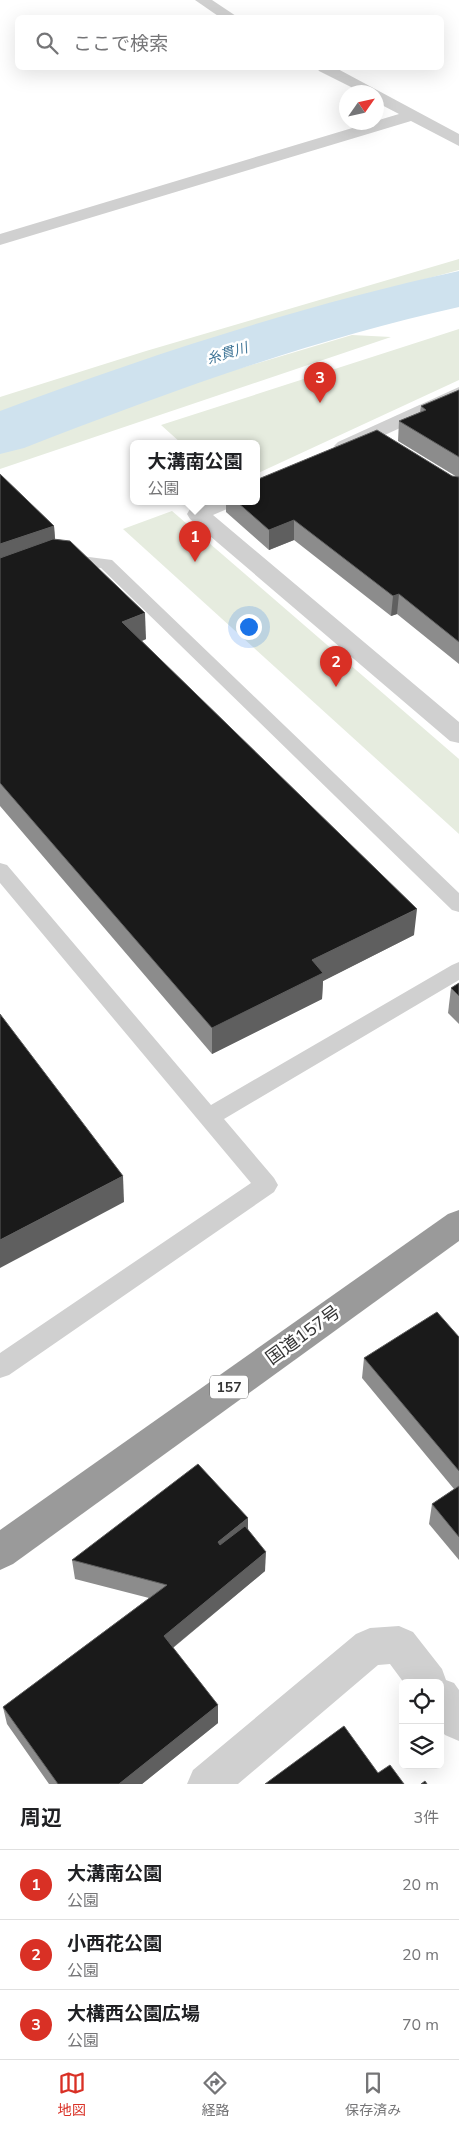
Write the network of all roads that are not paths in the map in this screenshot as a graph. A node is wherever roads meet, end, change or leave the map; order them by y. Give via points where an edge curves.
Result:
1 (202, 0) edge
2 (227, 15) edge
3 (329, 70) edge
4 (358, 85) edge
5 (384, 99) edge
6 (414, 115) junction
7 (459, 141) edge
8 (0, 240) edge
9 (459, 393) edge
10 (326, 455) edge
11 (217, 505) edge
12 (45, 561) edge
13 (459, 735) edge
14 (0, 870) edge
15 (459, 905) edge
16 (459, 970) edge
17 (209, 1117) junction
18 (459, 1222) edge
19 (0, 1367) edge
20 (0, 1552) edge
21 (425, 1679) edge
22 (444, 1703) edge
23 (459, 1721) edge
24 (208, 1784) edge

1 - 2 street
3 - 4 street
5 - 6 street
6 - 7 street
6 - 8 street
9 - 10 street via 378,440
11 - 13 street via 198,514
12 - 15 lane via 54,558 106,564
14 - 17 lane
16 - 17 lane
17 - 19 lane via 266,1185
18 - 20 highway, 国道157号 / 157
21 - 24 street via 399,1645 370,1647
22 - 23 street

